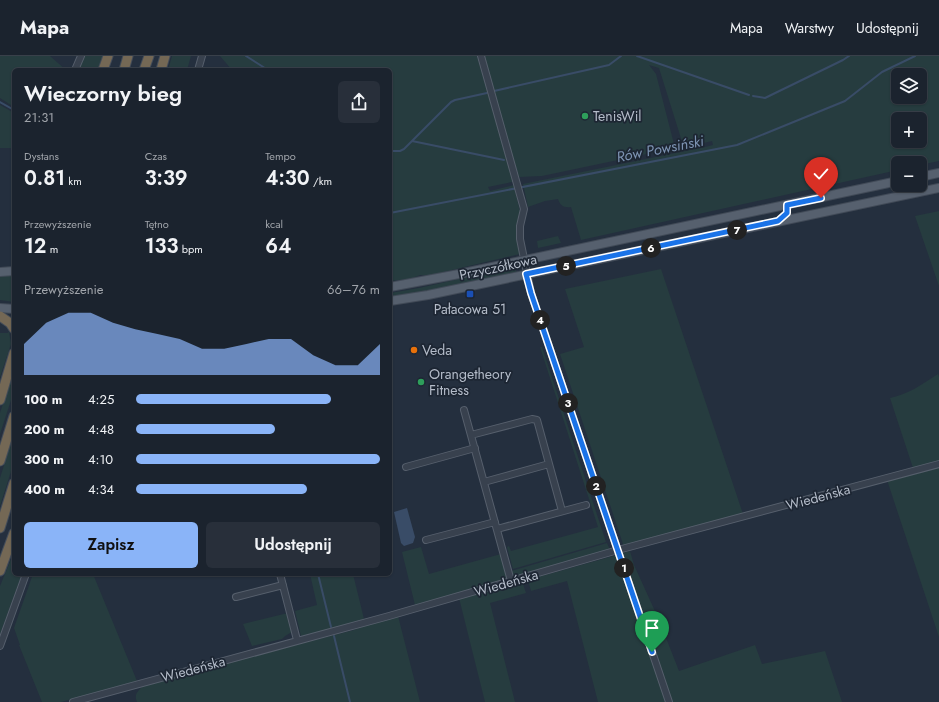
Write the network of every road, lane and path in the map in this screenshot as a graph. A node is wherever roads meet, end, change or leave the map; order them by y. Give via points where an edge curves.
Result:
1 (81, 56) edge
2 (108, 56) edge
3 (128, 56) edge
4 (149, 56) edge
5 (165, 56) edge
6 (202, 56) edge
7 (481, 56) edge
8 (76, 68) edge
9 (104, 68) edge
10 (125, 68) edge
11 (145, 68) edge
12 (162, 68) edge
13 (199, 68) edge
14 (939, 173) edge
15 (927, 176) edge
16 (891, 183) edge
17 (939, 188) edge
18 (787, 205) junction
19 (778, 221) junction
20 (524, 260) junction
21 (12, 271) edge
22 (0, 272) edge
23 (526, 274) junction
24 (392, 287) edge
25 (392, 301) edge
26 (0, 308) edge
27 (12, 309) edge
28 (0, 316) edge
29 (12, 326) edge
30 (12, 360) edge
31 (0, 400) edge
32 (464, 410) dead end
33 (12, 422) edge
34 (471, 435) junction
35 (475, 448) junction
36 (0, 461) edge
37 (550, 464) junction
38 (939, 464) edge
39 (406, 466) dead end
40 (484, 482) junction
41 (12, 489) edge
42 (586, 505) dead end
43 (562, 511) junction
44 (495, 522) junction
45 (0, 528) edge
46 (497, 529) junction
47 (12, 538) edge
48 (426, 540) dead end
49 (618, 550) junction
50 (0, 571) edge
51 (25, 576) edge
52 (281, 576) edge
53 (511, 581) junction
54 (283, 585) junction
55 (236, 597) dead end
56 (297, 640) junction
57 (0, 646) edge
58 (73, 702) edge
59 (669, 702) edge

1 - 8 street
2 - 9 highway
3 - 10 highway
4 - 11 highway
5 - 12 highway
6 - 13 street
7 - 20 street via 524,209 520,233
14 - 15 main road
16 - 18 main road, Przyczółkowa
17 - 19 main road, Przyczółkowa
18 - 19 main road via 787,213
18 - 20 main road, Przyczółkowa
19 - 23 main road, Przyczółkowa
20 - 23 street
20 - 24 main road, Przyczółkowa
21 - 22 main road
23 - 25 main road, Przyczółkowa
23 - 49 street
26 - 27 main road
28 - 29 highway
30 - 31 highway
32 - 34 street
33 - 36 highway
34 - 35 street
34 - 37 street via 534,419 538,422
35 - 39 street
35 - 40 street
37 - 40 street
37 - 43 street
38 - 49 street, Wiedeńska
40 - 44 street
41 - 45 highway
42 - 43 street
43 - 46 street
44 - 46 street
44 - 48 street
46 - 53 street
47 - 50 highway
49 - 53 street, Wiedeńska
49 - 59 street
51 - 57 street
52 - 54 street
53 - 56 street, Wiedeńska
54 - 55 street
54 - 56 street
56 - 58 street, Wiedeńska

